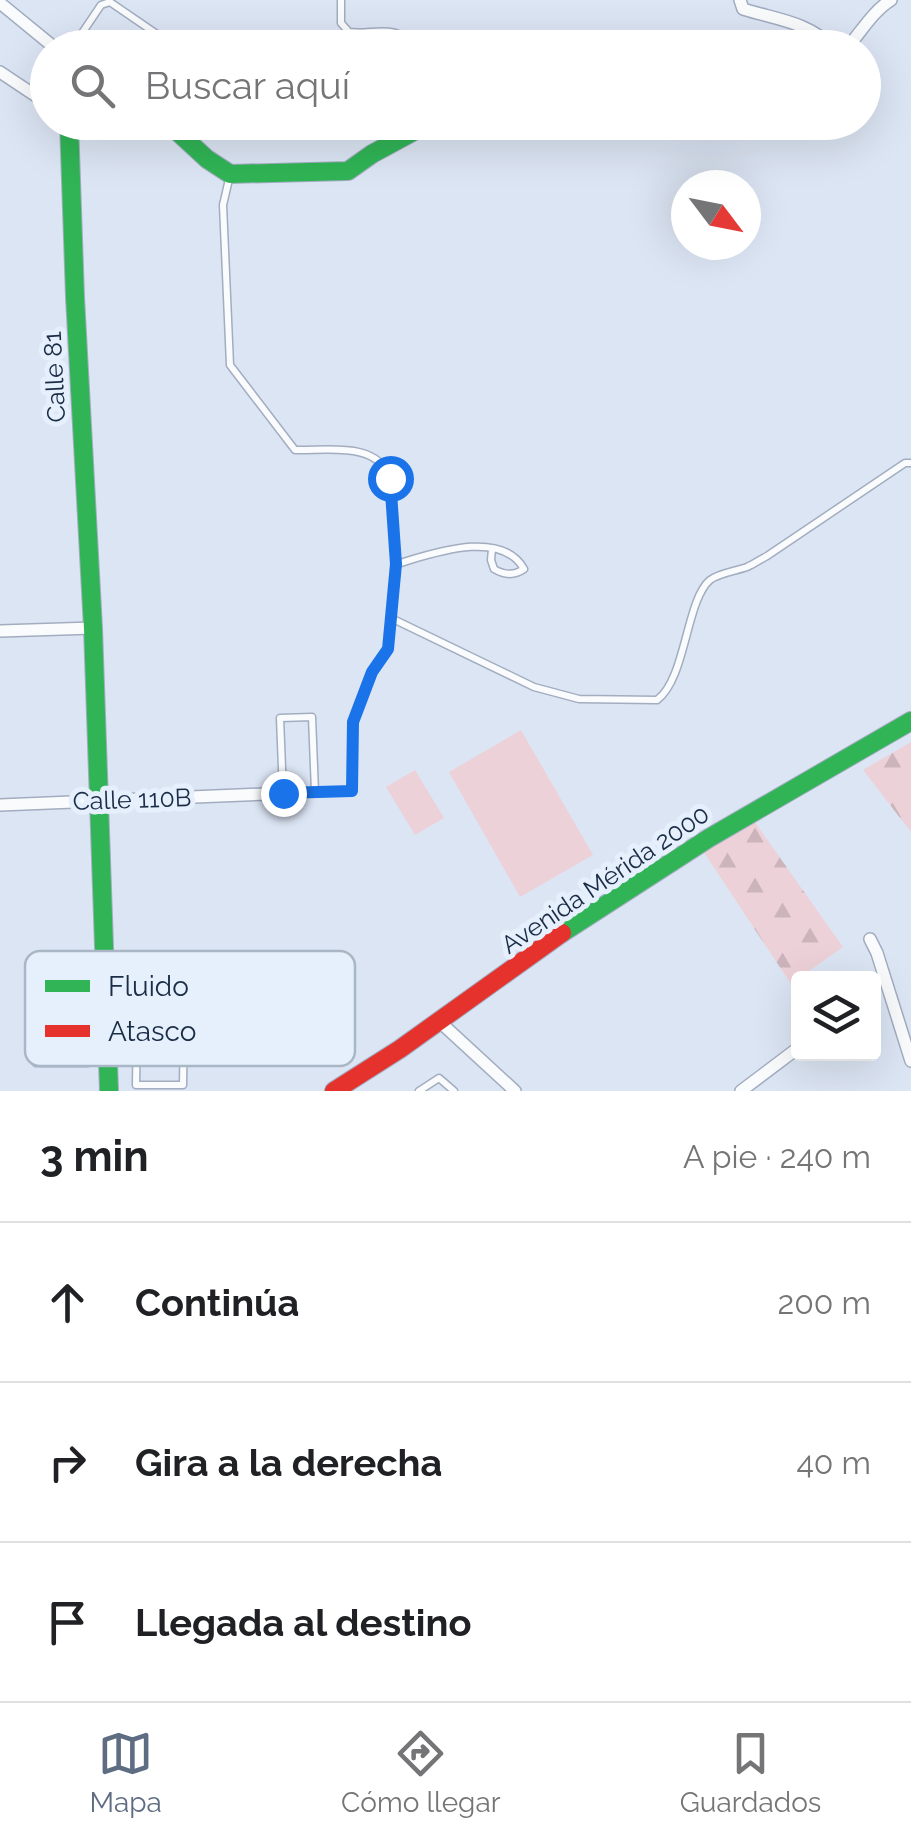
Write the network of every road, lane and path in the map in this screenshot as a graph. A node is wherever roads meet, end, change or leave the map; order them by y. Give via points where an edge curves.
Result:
1 (341, 0) edge
2 (740, 0) edge
3 (890, 0) edge
4 (0, 3) edge
5 (33, 30) edge
6 (84, 30) edge
7 (151, 30) edge
8 (348, 30) edge
9 (813, 30) edge
10 (862, 30) edge
11 (0, 72) edge
12 (30, 92) edge
13 (70, 140) edge
14 (186, 140) edge
15 (398, 140) edge
16 (230, 174) junction
17 (911, 462) edge
18 (492, 549) junction
19 (396, 564) junction
20 (391, 618) junction
21 (93, 628) junction
22 (0, 631) edge
23 (911, 720) edge
24 (314, 792) junction
25 (283, 793) junction
26 (265, 794) joint
27 (98, 800) junction
28 (0, 805) edge
29 (870, 939) dead end
30 (103, 951) edge
31 (886, 982) junction
32 (881, 986) edge
33 (440, 1022) junction
34 (791, 1053) edge
35 (911, 1061) edge
36 (107, 1066) edge
37 (136, 1066) edge
38 (185, 1088) edge
39 (108, 1091) edge
40 (334, 1091) edge
41 (420, 1091) edge
42 (454, 1091) edge
43 (515, 1091) edge
44 (741, 1091) edge

1 - 8 lane via 340,23
2 - 9 street via 743,9
3 - 10 street
4 - 5 street
6 - 7 lane via 101,4 110,2
11 - 12 street
13 - 21 street, Calle 81
14 - 16 street
15 - 16 street via 348,170
16 - 19 lane via 223,205 230,365 295,450 365,452 385,465
17 - 20 lane via 768,556 712,578 658,700 579,699 534,688
18 - 18 lane via 509,552 524,568 508,574 494,569
18 - 19 lane via 458,548
19 - 20 lane
20 - 24 lane via 388,649 353,722 352,791
21 - 22 street
21 - 27 street, Calle 81
23 - 33 street, Avenida Mérida 2000 via 696,846
24 - 25 lane
24 - 25 lane via 312,717 280,718
25 - 26 lane
26 - 27 street, Calle 110B
27 - 28 street, Calle 110B
27 - 30 street, Calle 81
29 - 31 street
31 - 32 street
31 - 35 street
33 - 40 street, Avenida Mérida 2000
33 - 43 street
34 - 44 street
36 - 39 street, Calle 81
37 - 38 lane via 136,1085
41 - 42 lane via 439,1078

